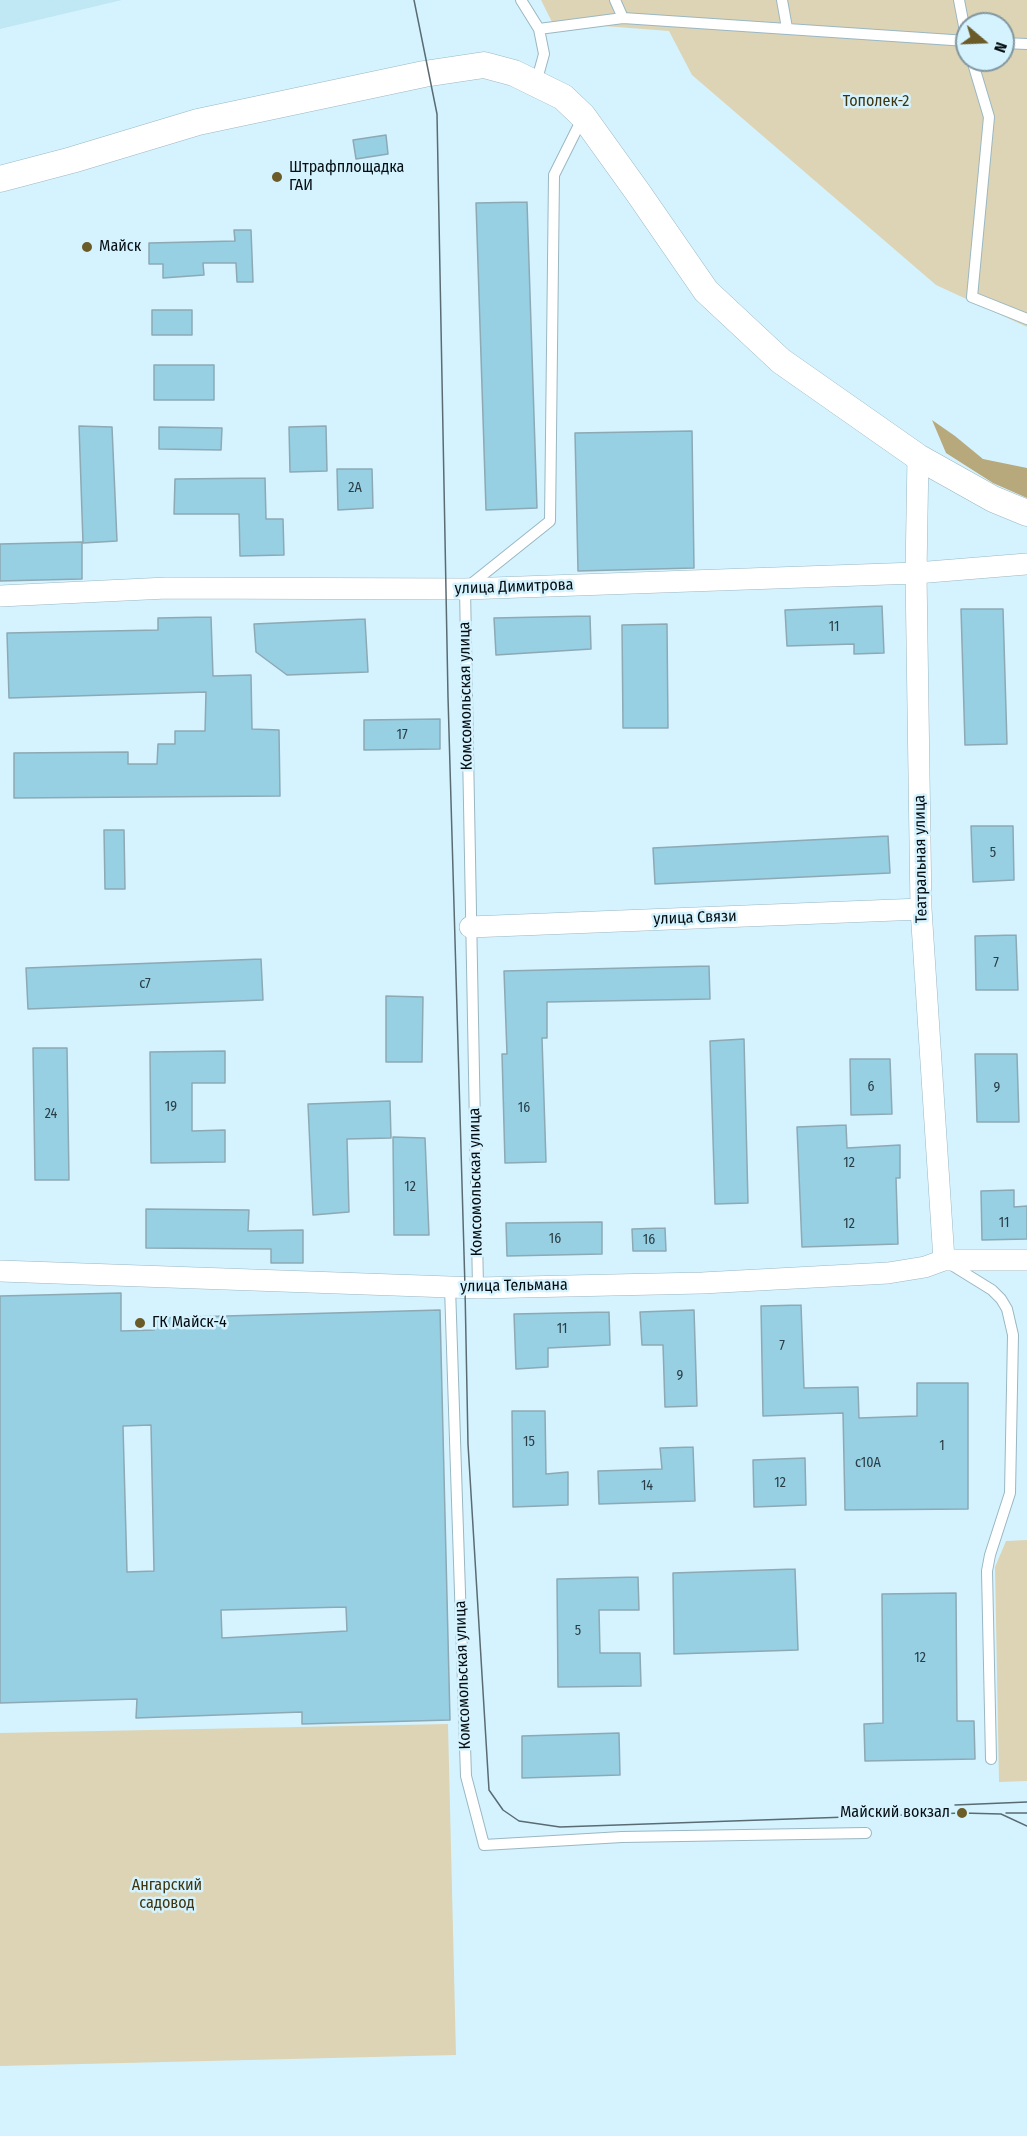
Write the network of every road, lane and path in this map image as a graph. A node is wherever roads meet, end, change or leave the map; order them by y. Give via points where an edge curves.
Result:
1 (522, 0) edge
2 (615, 0) edge
3 (782, 0) edge
4 (623, 18) junction
5 (787, 28) junction
6 (539, 29) junction
7 (955, 40) edge
8 (976, 72) edge
9 (536, 83) junction
10 (583, 116) junction
11 (0, 179) edge
12 (1027, 319) edge
13 (918, 458) junction
14 (1027, 513) edge
15 (1027, 564) edge
16 (916, 573) junction
17 (465, 589) junction
18 (0, 596) edge
19 (921, 909) junction
20 (470, 927) junction
21 (944, 1260) junction
22 (1027, 1260) edge
23 (0, 1271) edge
24 (450, 1287) junction
25 (478, 1288) junction
26 (992, 1759) dead end
27 (866, 1833) dead end

1 - 6 lane
2 - 4 lane
3 - 5 lane
4 - 5 lane
4 - 6 lane
5 - 7 lane
6 - 9 lane via 544,54
8 - 12 lane via 989,117 972,297
9 - 10 street via 563,97
9 - 11 street via 514,72 484,65 424,74 198,122
10 - 13 street via 706,291 781,361
10 - 17 lane via 554,175 549,521
13 - 14 street
13 - 16 street, Театральная улица
15 - 16 street, улица Димитрова
16 - 17 street, улица Димитрова
16 - 19 street, Театральная улица
17 - 18 street, улица Димитрова via 167,588
17 - 20 lane, Комсомольская улица
19 - 20 street, улица Связи
19 - 21 street, Театральная улица
20 - 25 lane, Комсомольская улица
21 - 22 street, улица Тельмана
21 - 25 street, улица Тельмана via 888,1273
21 - 26 lane via 1002,1299 1013,1335 1010,1493 987,1571
23 - 24 street, улица Тельмана
24 - 25 street, улица Тельмана
24 - 27 lane, Комсомольская улица via 466,1776 484,1845 622,1837

